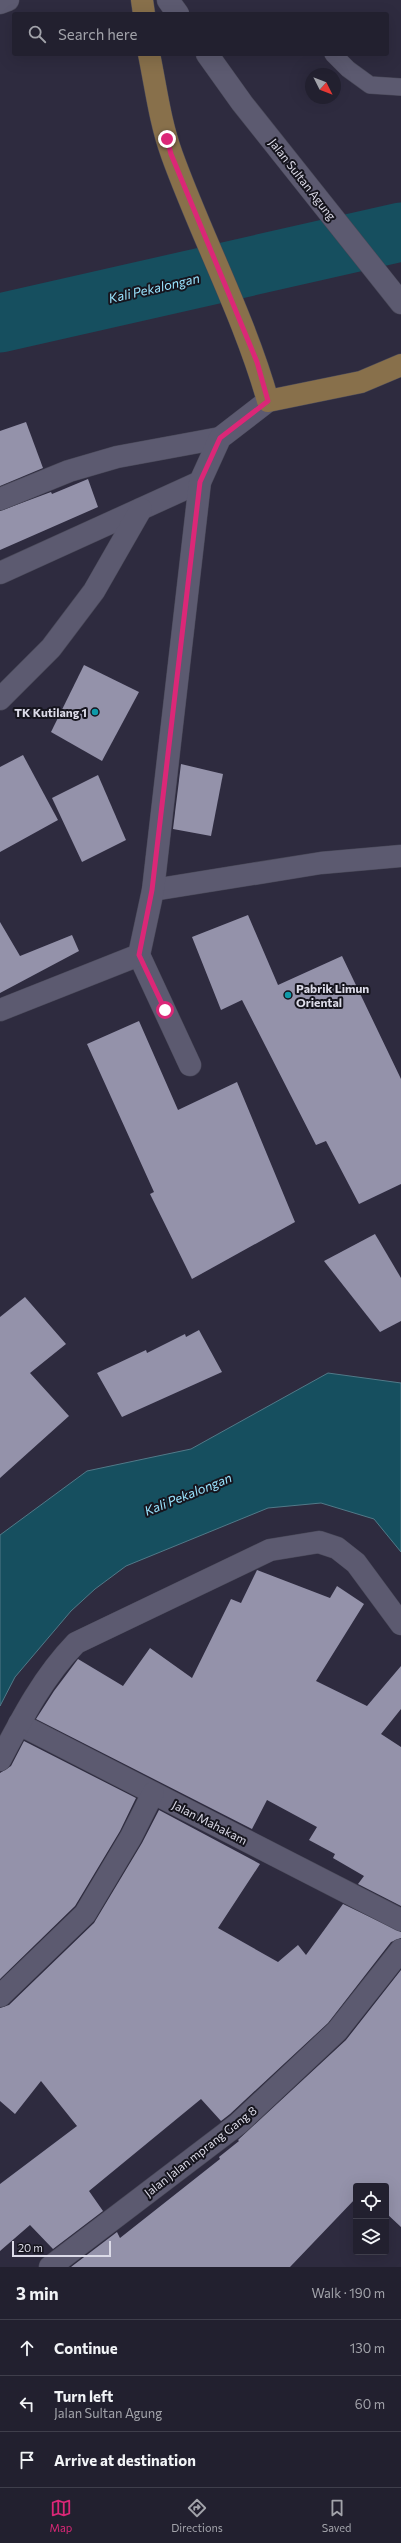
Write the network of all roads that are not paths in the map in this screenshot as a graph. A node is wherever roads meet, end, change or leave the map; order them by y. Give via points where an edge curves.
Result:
1 (8, 0) edge
2 (142, 0) edge
3 (168, 0) edge
4 (0, 3) edge
5 (144, 12) edge
6 (177, 12) edge
7 (150, 56) edge
8 (208, 56) edge
9 (335, 56) edge
10 (401, 87) edge
11 (397, 298) edge
12 (401, 365) edge
13 (268, 401) junction
14 (220, 438) junction
15 (200, 482) junction
16 (0, 499) edge
17 (141, 510) junction
18 (0, 573) edge
19 (0, 699) edge
20 (401, 856) edge
21 (152, 890) junction
22 (139, 955) junction
23 (0, 1010) edge
24 (190, 1065) dead end
25 (401, 1624) edge
26 (19, 1724) junction
27 (0, 1760) edge
28 (153, 1792) junction
29 (401, 1920) edge
30 (401, 1950) edge
31 (0, 1996) edge
32 (50, 2267) edge

1 - 4 street
2 - 5 main road
3 - 6 street
7 - 13 main road via 158,104 171,154 257,362
8 - 11 street, Jalan Sultan Agung via 242,103
9 - 10 lane via 370,85
12 - 13 main road via 362,382
13 - 14 street
14 - 15 street
14 - 16 street via 117,457 69,471
15 - 17 street
15 - 21 street
17 - 18 street
17 - 19 street via 94,591 52,648
20 - 21 street via 321,863
21 - 22 street
22 - 23 street
22 - 24 street
25 - 26 street via 360,1568 337,1548 319,1542 270,1550 76,1643 57,1662
26 - 27 street
26 - 28 street, Jalan Mahakam
28 - 29 street, Jalan Mahakam
28 - 31 street via 132,1837 85,1914
30 - 32 street, Jalan Jalan mprang Gang 8 via 337,2031 238,2124

